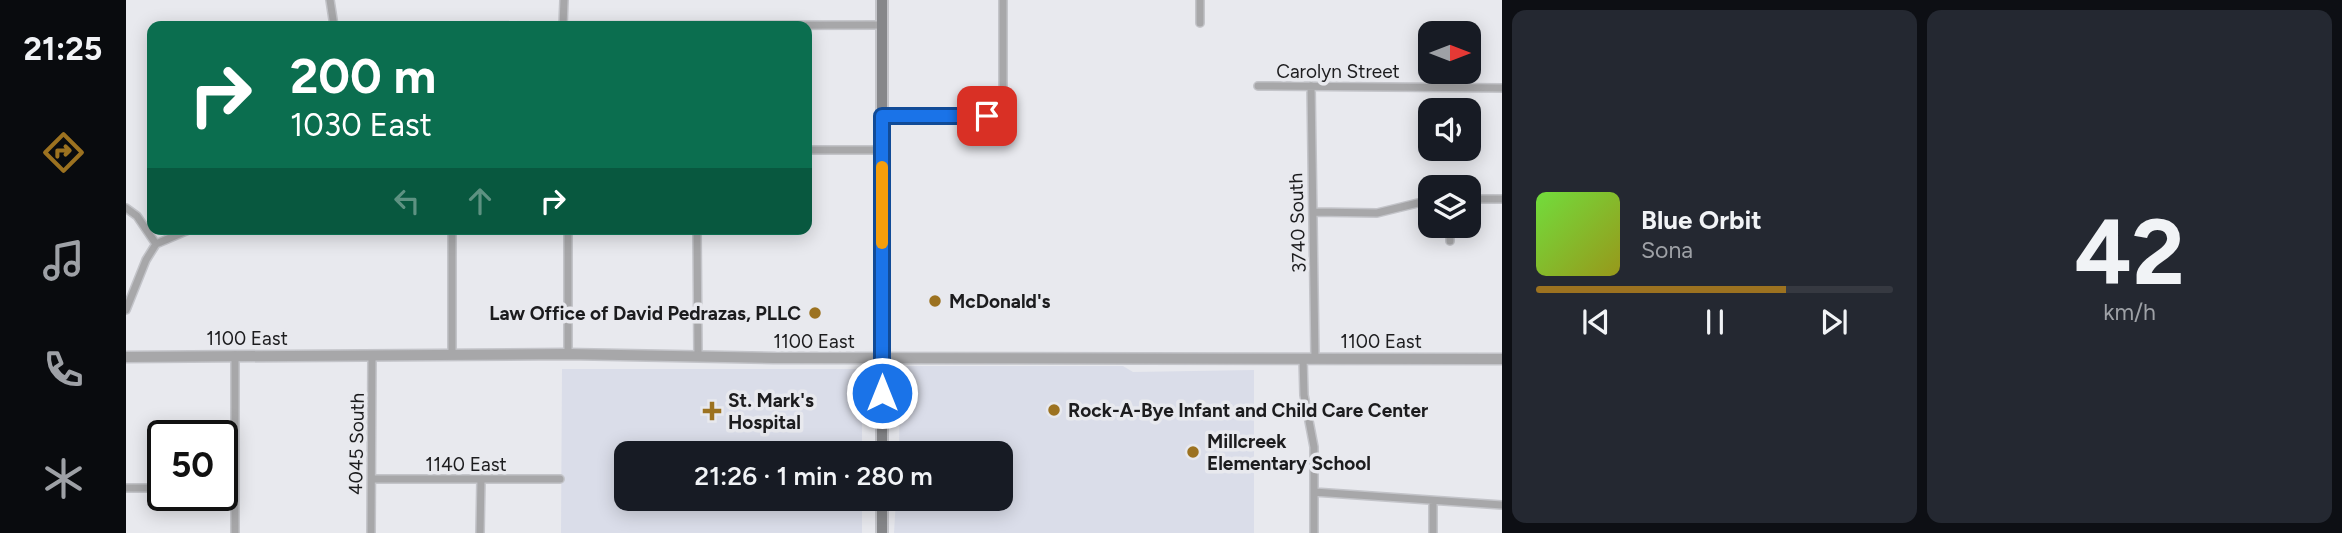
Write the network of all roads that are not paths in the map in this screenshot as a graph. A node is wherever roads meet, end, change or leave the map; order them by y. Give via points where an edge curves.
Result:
1 (330, 0) edge
2 (564, 0) edge
3 (882, 0) edge
4 (1003, 0) edge
5 (1200, 0) edge
6 (333, 21) edge
7 (563, 21) edge
8 (1200, 23) dead end
9 (812, 25) edge
10 (882, 25) junction
11 (1258, 86) dead end
12 (1311, 86) junction
13 (1502, 88) edge
14 (882, 116) junction
15 (812, 150) edge
16 (882, 150) junction
17 (1481, 199) edge
18 (1502, 199) edge
19 (1418, 203) edge
20 (126, 208) edge
21 (1315, 212) junction
22 (147, 231) edge
23 (150, 235) edge
24 (177, 235) edge
25 (452, 235) edge
26 (568, 235) edge
27 (697, 235) edge
28 (156, 244) junction
29 (126, 310) edge
30 (568, 354) junction
31 (235, 355) junction
32 (372, 355) junction
33 (452, 355) junction
34 (698, 356) junction
35 (126, 357) edge
36 (1303, 358) junction
37 (1315, 358) junction
38 (882, 359) junction
39 (1502, 359) edge
40 (235, 420) edge
41 (882, 441) edge
42 (372, 479) junction
43 (559, 479) dead end
44 (481, 480) junction
45 (126, 488) edge
46 (147, 488) edge
47 (1314, 492) junction
48 (1433, 501) junction
49 (1502, 505) edge
50 (235, 511) edge
51 (882, 511) edge
52 (235, 533) edge
53 (371, 533) edge
54 (480, 533) edge
55 (882, 533) edge
56 (1314, 533) edge
57 (1433, 533) edge

1 - 6 street
2 - 7 street
3 - 10 main road
4 - 14 street via 1000,113
5 - 8 street
9 - 10 street
10 - 14 main road
11 - 12 street, Carolyn Street
12 - 13 street, Carolyn Street
12 - 21 street, 3740 South via 1310,167
14 - 16 main road
15 - 16 street
16 - 38 main road
17 - 18 street
19 - 21 street via 1377,213
20 - 22 street
21 - 37 street, 3740 South
23 - 28 street
24 - 28 street
25 - 33 street
26 - 30 street
27 - 34 street
28 - 29 street
30 - 33 street, 1100 East
30 - 34 street, 1100 East
31 - 32 street, 1100 East
31 - 35 street, 1100 East
31 - 40 street
32 - 33 street, 1100 East
32 - 42 street, 4045 South
34 - 38 street, 1100 East
36 - 37 street, 1100 East
36 - 38 street, 1100 East
36 - 47 street via 1304,395 1314,447
37 - 39 street, 1100 East
38 - 41 main road
42 - 44 street, 1140 East
42 - 53 street, 4045 South
43 - 44 street, 1140 East
44 - 54 street
45 - 46 street
47 - 48 street
47 - 56 street
48 - 49 street
48 - 57 street
50 - 52 street
51 - 55 main road

